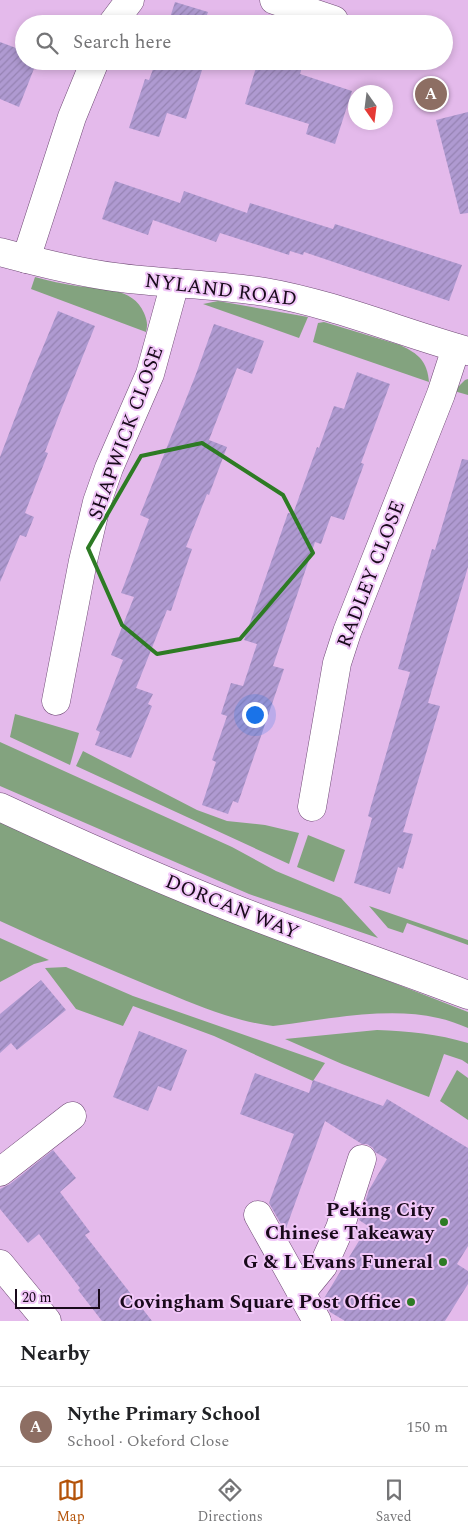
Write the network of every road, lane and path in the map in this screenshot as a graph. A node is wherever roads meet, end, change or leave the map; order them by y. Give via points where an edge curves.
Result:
1 (130, 0) edge
2 (274, 0) edge
3 (119, 15) edge
4 (319, 15) edge
5 (91, 70) edge
6 (0, 252) edge
7 (26, 259) junction
8 (175, 283) junction
9 (462, 349) edge
10 (56, 701) dead end
11 (0, 806) edge
12 (312, 807) dead end
13 (468, 995) edge
14 (72, 1116) dead end
15 (362, 1159) dead end
16 (0, 1172) edge
17 (258, 1215) dead end
18 (0, 1264) edge
19 (301, 1293) junction
20 (47, 1321) edge
21 (317, 1321) edge

1 - 3 street
2 - 4 street
5 - 7 street via 72,117
6 - 7 street, NYLAND ROAD
7 - 8 street, NYLAND ROAD via 114,277
8 - 9 street, NYLAND ROAD via 247,290 308,302
8 - 10 street, SHAPWICK CLOSE via 150,374 97,502
9 - 12 street, RADLEY CLOSE via 441,394 347,632 337,663
11 - 13 street, DORCAN WAY via 216,902
14 - 16 street
15 - 19 street via 340,1228 323,1266
17 - 19 street
18 - 20 street
19 - 21 street

